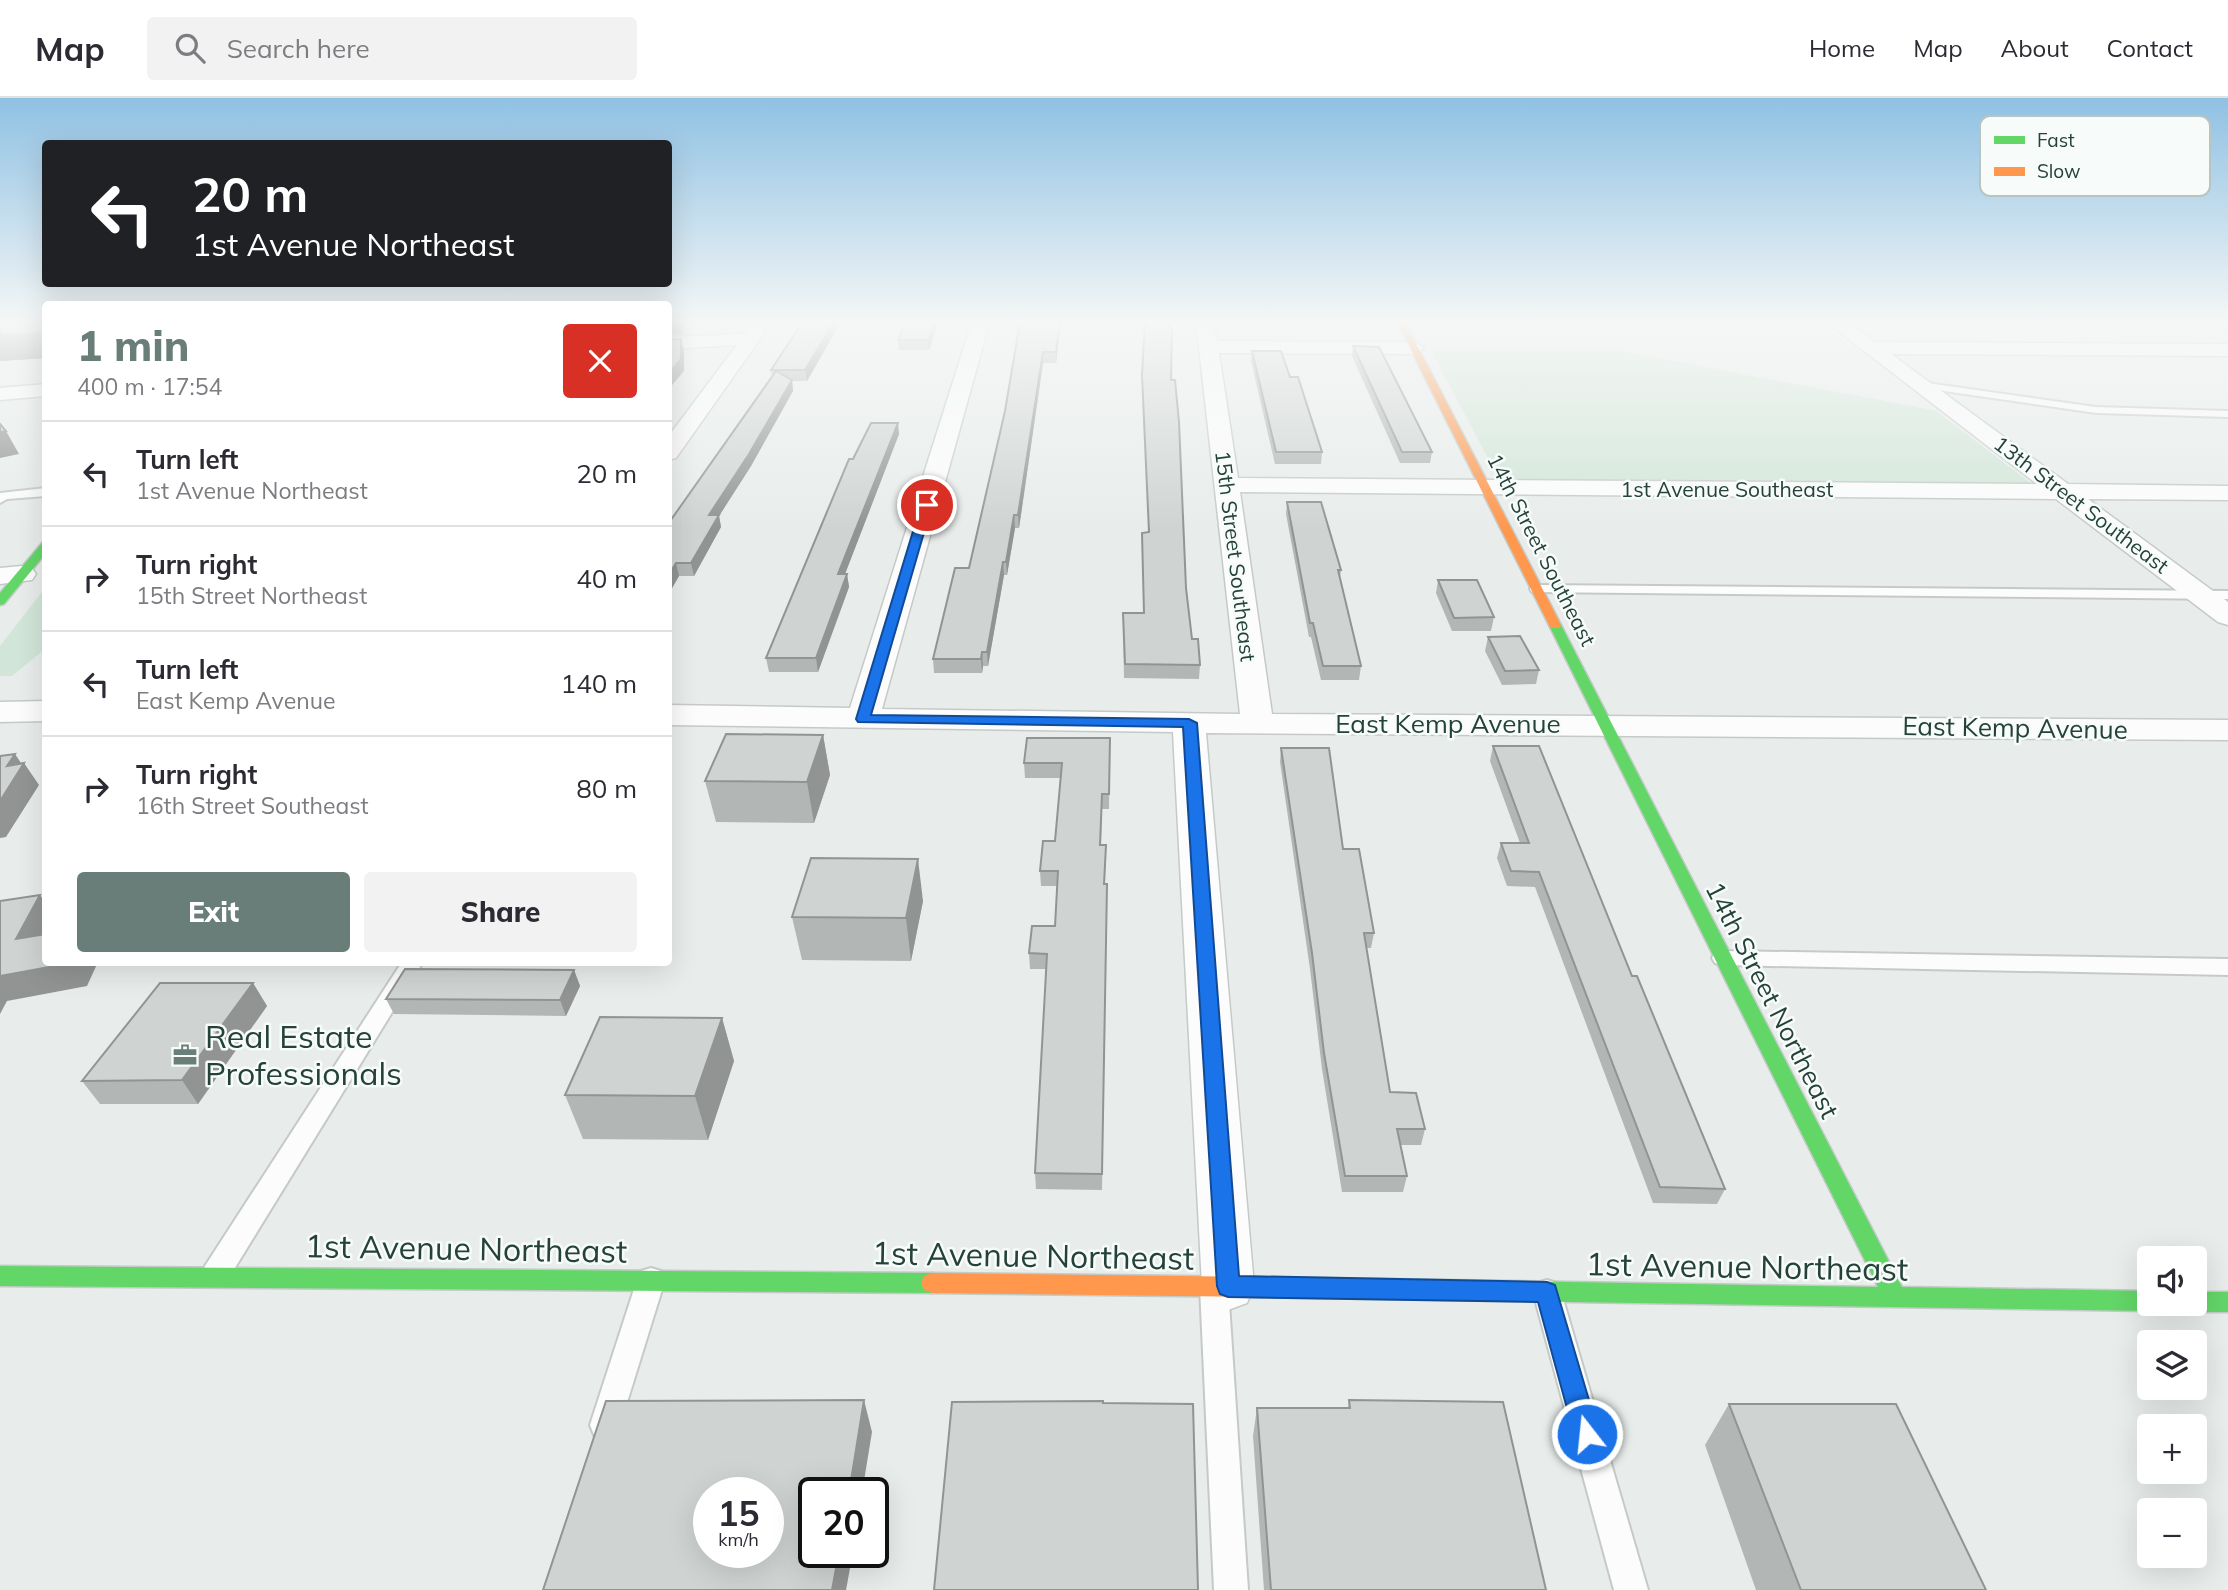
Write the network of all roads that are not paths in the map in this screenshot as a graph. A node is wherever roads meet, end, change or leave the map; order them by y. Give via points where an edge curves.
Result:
1 (42, 390) edge
2 (713, 390) edge
3 (961, 390) edge
4 (1214, 390) edge
5 (1435, 390) edge
6 (1926, 390) edge
7 (1953, 390) edge
8 (0, 394) edge
9 (2228, 414) edge
10 (672, 447) edge
11 (1226, 485) junction
12 (1486, 488) junction
13 (42, 492) edge
14 (2064, 492) junction
15 (2228, 493) edge
16 (0, 499) edge
17 (42, 548) edge
18 (11, 575) edge
19 (1537, 589) junction
20 (2200, 595) junction
21 (2228, 595) edge
22 (0, 601) edge
23 (2228, 616) edge
24 (42, 711) edge
25 (0, 712) edge
26 (672, 715) edge
27 (863, 719) junction
28 (1189, 723) junction
29 (1257, 723) junction
30 (1607, 724) junction
31 (2228, 730) edge
32 (1723, 958) junction
33 (410, 966) edge
34 (2228, 967) edge
35 (0, 1276) edge
36 (215, 1276) junction
37 (651, 1279) junction
38 (1221, 1286) junction
39 (1547, 1292) junction
40 (1895, 1297) junction
41 (2137, 1301) edge
42 (2207, 1302) edge
43 (2228, 1302) edge
44 (598, 1448) edge
45 (1231, 1590) edge
46 (1631, 1590) edge

1 - 8 street
2 - 10 street
3 - 27 street
4 - 11 street, 15th Street Southeast
5 - 12 street, 14th Street Southeast
6 - 14 street, 13th Street Southeast
7 - 9 lane via 2096,410
11 - 12 street, 1st Avenue Southeast
11 - 29 street, 15th Street Southeast
12 - 14 street, 1st Avenue Southeast
12 - 19 street, 14th Street Southeast
13 - 16 lane
14 - 15 street, 1st Avenue Southeast
14 - 20 street, 13th Street Southeast
17 - 18 street
18 - 22 street
19 - 20 lane
19 - 30 street, 14th Street Southeast
20 - 21 lane
20 - 23 street, 13th Street Southeast
24 - 25 street
26 - 27 street, East Kemp Avenue
27 - 28 street, East Kemp Avenue
28 - 29 street, East Kemp Avenue
28 - 38 street
29 - 30 street, East Kemp Avenue
30 - 31 street, East Kemp Avenue
30 - 32 street, 14th Street Northeast
32 - 34 lane
32 - 40 street, 14th Street Northeast
33 - 36 lane
35 - 36 street, 1st Avenue Northeast
36 - 37 street, 1st Avenue Northeast
37 - 38 street, 1st Avenue Northeast
37 - 44 lane
38 - 39 street, 1st Avenue Northeast
38 - 45 lane
39 - 40 street, 1st Avenue Northeast
39 - 46 lane
40 - 41 street, 1st Avenue Northeast
42 - 43 street

